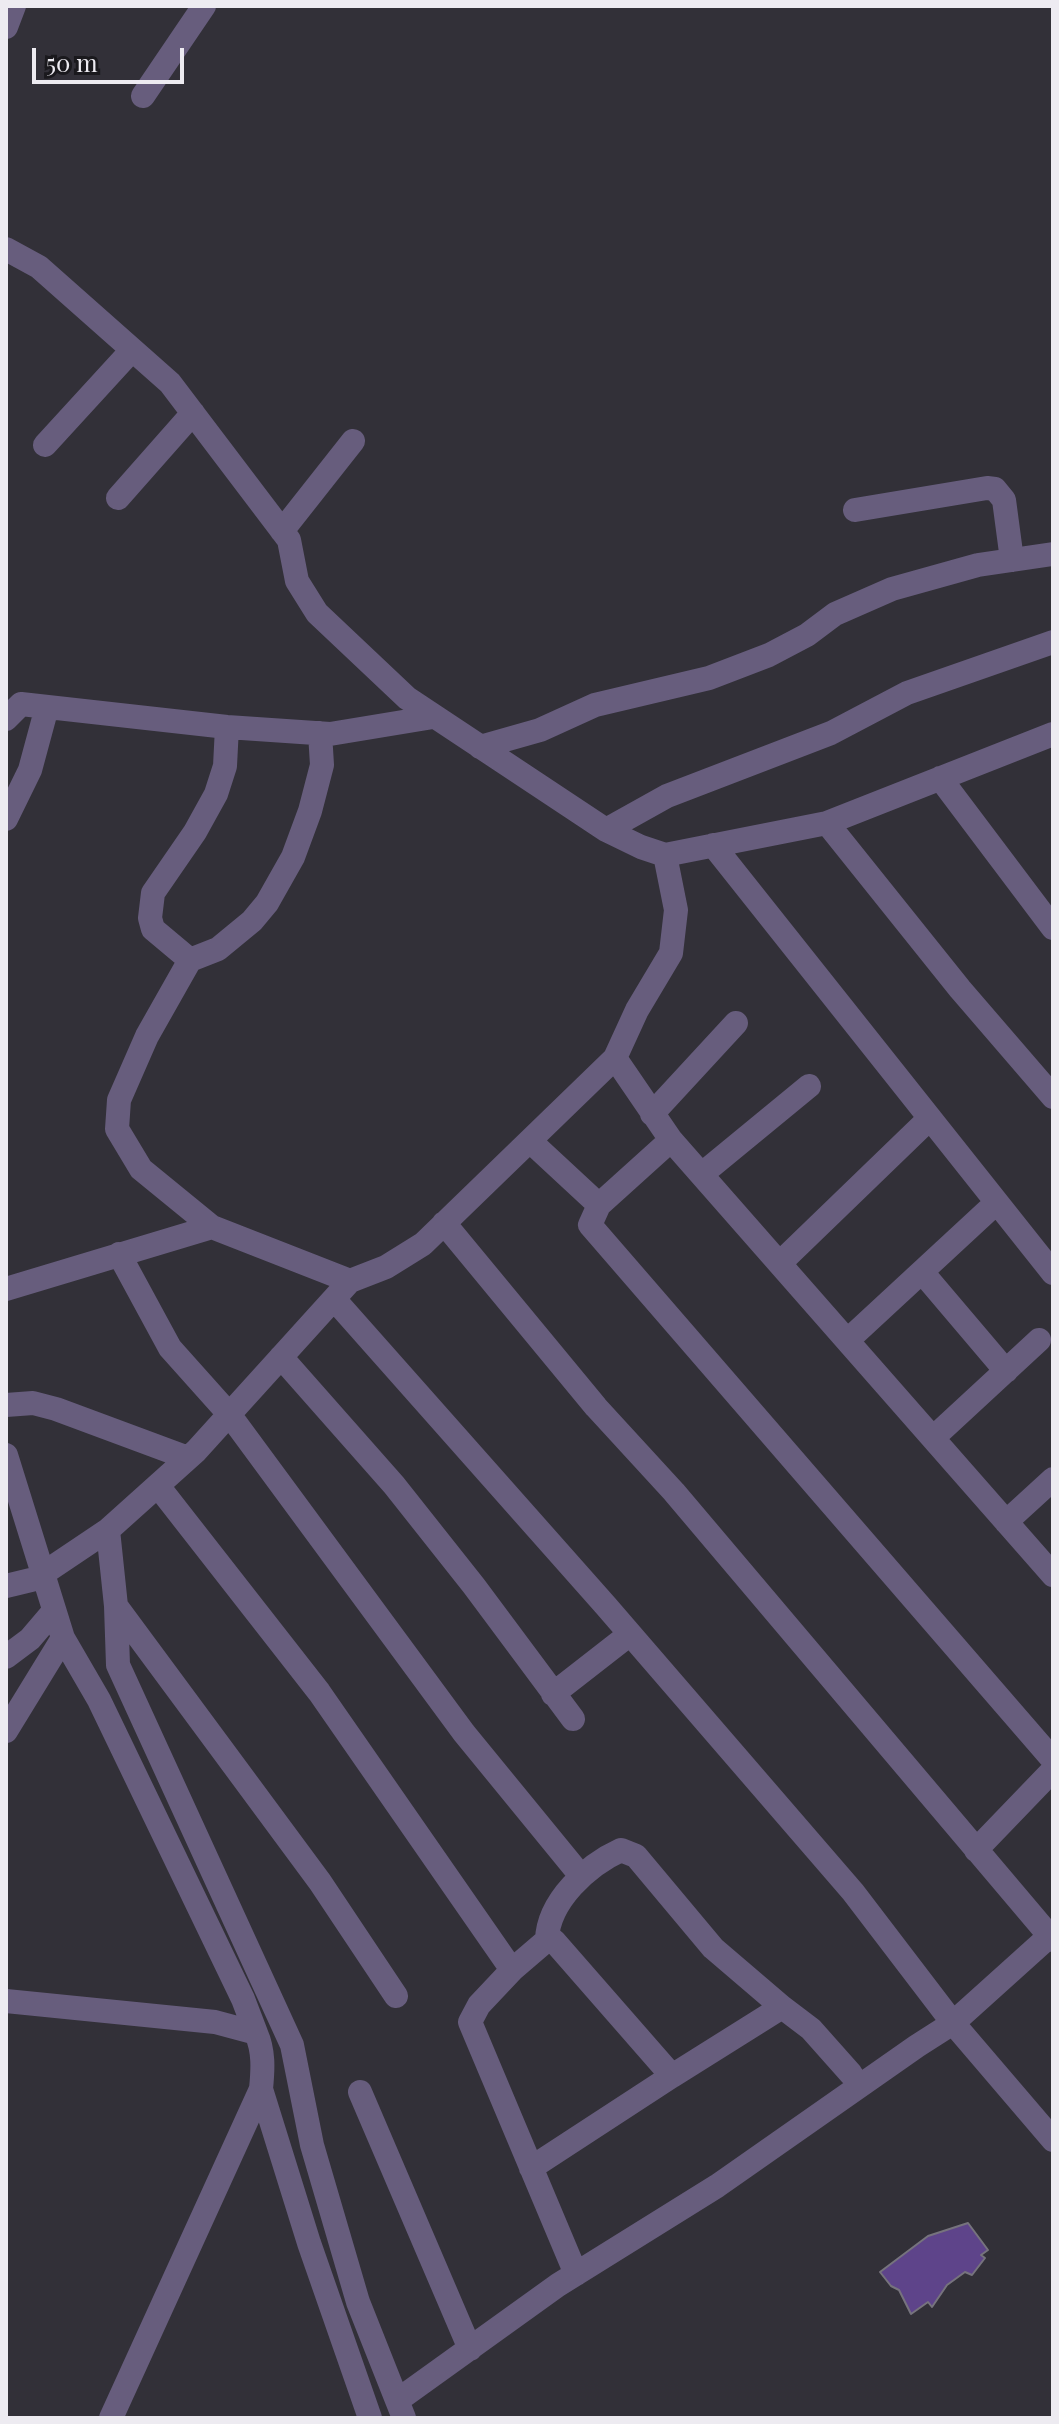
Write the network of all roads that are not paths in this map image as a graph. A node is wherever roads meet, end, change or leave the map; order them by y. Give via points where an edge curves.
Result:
1 (14, 6) edge
2 (204, 6) edge
3 (6, 27) edge
4 (143, 96) dead end
5 (6, 249) edge
6 (132, 350) junction
7 (193, 413) junction
8 (353, 441) dead end
9 (45, 445) dead end
10 (118, 498) dead end
11 (855, 510) dead end
12 (282, 531) junction
13 (1053, 554) edge
14 (1012, 560) junction
15 (1053, 642) edge
16 (11, 707) edge
17 (47, 707) junction
18 (433, 717) junction
19 (227, 727) junction
20 (320, 733) junction
21 (1053, 734) edge
22 (480, 747) junction
23 (940, 778) junction
24 (6, 819) edge
25 (827, 823) junction
26 (606, 830) junction
27 (713, 845) junction
28 (665, 855) junction
29 (1053, 928) edge
30 (190, 960) junction
31 (736, 1023) dead end
32 (615, 1058) junction
33 (809, 1086) dead end
34 (1053, 1097) edge
35 (652, 1114) junction
36 (930, 1118) junction
37 (671, 1140) junction
38 (530, 1141) junction
39 (702, 1174) junction
40 (996, 1203) junction
41 (599, 1205) junction
42 (444, 1223) junction
43 (212, 1227) junction
44 (119, 1254) junction
45 (780, 1263) junction
46 (922, 1272) junction
47 (1053, 1273) edge
48 (6, 1289) edge
49 (342, 1290) junction
50 (848, 1340) junction
51 (1039, 1340) dead end
52 (281, 1357) junction
53 (1006, 1371) junction
54 (6, 1405) edge
55 (229, 1414) junction
56 (933, 1438) junction
57 (6, 1455) edge
58 (188, 1458) junction
59 (1053, 1479) edge
60 (158, 1486) junction
61 (1006, 1522) junction
62 (108, 1530) junction
63 (43, 1574) junction
64 (1053, 1575) edge
65 (6, 1586) edge
66 (116, 1606) junction
67 (53, 1612) junction
68 (630, 1634) junction
69 (63, 1638) junction
70 (6, 1657) edge
71 (553, 1694) junction
72 (573, 1719) dead end
73 (6, 1731) edge
74 (1053, 1760) edge
75 (1053, 1770) edge
76 (976, 1850) junction
77 (581, 1876) junction
78 (1052, 1936) edge
79 (547, 1940) junction
80 (512, 1970) junction
81 (396, 1996) dead end
82 (6, 2001) edge
83 (782, 2007) junction
84 (953, 2023) junction
85 (256, 2033) junction
86 (851, 2074) dead end
87 (672, 2076) junction
88 (261, 2089) junction
89 (360, 2092) dead end
90 (1053, 2140) edge
91 (531, 2168) junction
92 (576, 2274) junction
93 (470, 2349) junction
94 (401, 2409) edge
95 (111, 2418) edge
96 (370, 2418) edge

1 - 3 street
2 - 4 street
5 - 6 street via 39,267
6 - 7 street via 170,383
6 - 9 street
7 - 10 street
7 - 12 street
8 - 12 street
11 - 14 street via 995,489 1004,500
12 - 18 street via 289,540 297,581 317,613
13 - 14 street
14 - 22 street via 892,589 835,614 769,655 709,678 595,705 540,730
15 - 26 street via 907,693 831,733 667,796
16 - 17 street
17 - 19 street
17 - 24 street via 30,770
18 - 20 street
18 - 22 street
19 - 20 street
19 - 30 street via 225,766 216,794 153,893 153,929
20 - 30 street via 322,765 310,811 293,857 267,903 218,949
21 - 23 street
22 - 26 street
23 - 25 street
23 - 29 street
25 - 27 street
25 - 34 street
26 - 28 street
27 - 28 street
27 - 36 street
28 - 32 street via 676,910 671,953
30 - 43 street via 119,1100 117,1129 141,1169
31 - 35 street
32 - 35 street
32 - 38 street
33 - 39 street
35 - 37 street
36 - 40 street
36 - 45 street
37 - 39 street
37 - 41 street
38 - 41 street
38 - 42 street
39 - 45 street
40 - 46 street
40 - 47 street
41 - 74 street via 590,1225
42 - 49 street via 423,1244
42 - 76 street
43 - 44 street
43 - 49 street
44 - 48 street
44 - 55 street via 163,1339
45 - 50 street
46 - 50 street
46 - 53 street
49 - 52 street
49 - 68 street
50 - 56 street
51 - 53 street
52 - 55 street
52 - 71 street via 394,1485
53 - 56 street
54 - 58 street via 33,1403 56,1409
55 - 58 street
55 - 77 street via 464,1733
56 - 61 street
57 - 63 street
58 - 60 street
59 - 61 street
60 - 62 street
60 - 80 street via 319,1692
61 - 64 street
62 - 63 street
62 - 66 street
63 - 65 street
63 - 67 street
66 - 81 street via 320,1882
66 - 94 street via 118,1665 292,2045 312,2145 358,2302
67 - 69 street
67 - 70 street
68 - 71 street
68 - 84 street via 853,1892
69 - 73 street
69 - 85 street via 99,1700
71 - 72 street
75 - 76 street
76 - 78 street
77 - 79 street via 555,1910
77 - 83 street via 621,1850 636,1856 713,1948
78 - 84 street
79 - 80 street
79 - 87 street via 560,1945
80 - 91 street via 470,2022
82 - 85 street via 215,2022
83 - 86 street via 811,2029
83 - 87 street
84 - 90 street
84 - 92 street via 717,2186
85 - 88 street via 263,2063
87 - 91 street
88 - 95 street
88 - 96 street
89 - 93 street
91 - 92 street
92 - 93 street
93 - 94 street

